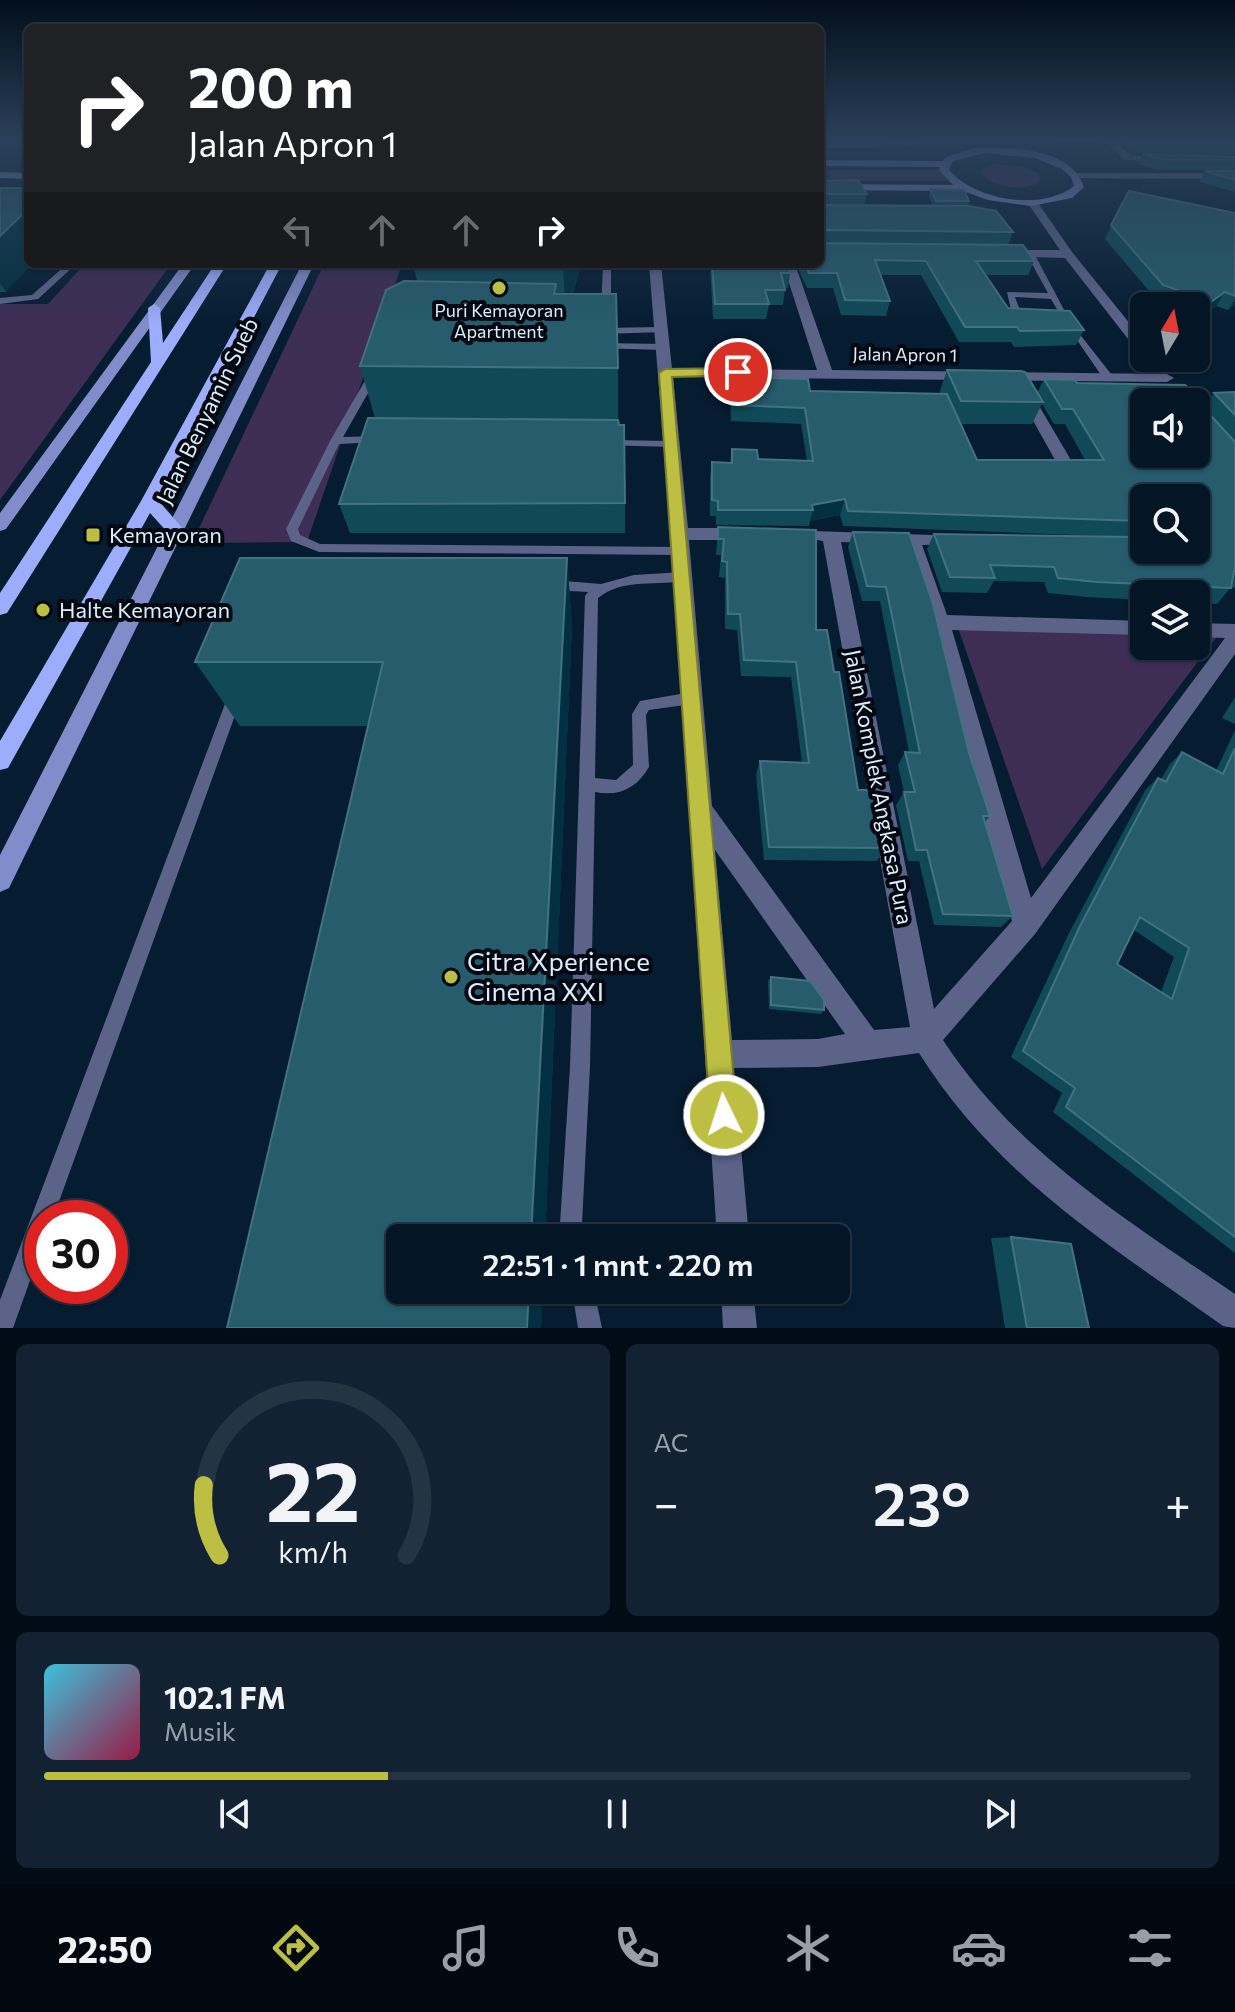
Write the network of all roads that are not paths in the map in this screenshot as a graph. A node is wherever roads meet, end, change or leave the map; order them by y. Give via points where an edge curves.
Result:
1 (1023, 201) edge
2 (1038, 201) edge
3 (1032, 202) junction
4 (1022, 245) edge
5 (986, 254) edge
6 (1068, 254) junction
7 (1031, 255) junction
8 (68, 268) edge
9 (186, 268) edge
10 (219, 268) edge
11 (274, 268) edge
12 (306, 268) edge
13 (607, 268) edge
14 (655, 268) edge
15 (790, 268) edge
16 (1052, 296) junction
17 (0, 301) edge
18 (154, 308) junction
19 (1036, 319) edge
20 (1052, 320) edge
21 (1068, 321) junction
22 (590, 330) edge
23 (605, 331) junction
24 (1130, 332) edge
25 (662, 338) junction
26 (589, 345) edge
27 (382, 360) edge
28 (158, 365) junction
29 (825, 372) junction
30 (1162, 372) edge
31 (665, 373) junction
32 (1014, 374) junction
33 (1107, 376) junction
34 (1167, 378) junction
35 (1176, 388) edge
36 (1235, 400) edge
37 (1210, 401) edge
38 (394, 439) edge
39 (335, 441) junction
40 (601, 443) edge
41 (672, 444) junction
42 (1067, 467) edge
43 (149, 501) junction
44 (0, 525) edge
45 (175, 530) junction
46 (760, 534) edge
47 (803, 535) edge
48 (831, 535) junction
49 (912, 540) junction
50 (972, 541) edge
51 (680, 542) junction
52 (683, 577) junction
53 (527, 583) edge
54 (599, 588) junction
55 (0, 608) edge
56 (940, 622) junction
57 (1130, 628) edge
58 (1210, 630) edge
59 (1235, 631) edge
60 (1235, 639) edge
61 (243, 673) edge
62 (692, 698) junction
63 (0, 761) edge
64 (589, 784) junction
65 (701, 810) junction
66 (0, 880) edge
67 (1026, 925) junction
68 (926, 1039) junction
69 (868, 1044) junction
70 (719, 1054) junction
71 (571, 1224) edge
72 (732, 1224) edge
73 (586, 1304) edge
74 (738, 1304) edge
75 (1235, 1314) edge
76 (1, 1328) edge
77 (590, 1328) edge
78 (740, 1328) edge

1 - 3 street
2 - 3 street
3 - 6 street
4 - 7 street
5 - 7 street
6 - 7 street
6 - 24 street
7 - 16 lane
8 - 17 lane via 35,297
9 - 18 street
10 - 28 main road
11 - 43 main road, Jalan Benyamin Sueb
12 - 45 street, Jalan Benyamin Sueb
13 - 23 lane
14 - 25 street
15 - 29 street
16 - 19 lane via 1008,295 1017,315
16 - 21 lane
18 - 28 main road
18 - 44 street
20 - 21 lane
21 - 33 lane
22 - 23 lane
23 - 25 lane
25 - 26 lane
25 - 31 street
27 - 39 lane
28 - 55 main road
29 - 31 street, Jalan Apron 1
29 - 32 street, Jalan Apron 1
30 - 34 street
31 - 41 street
32 - 33 street, Jalan Apron 1
32 - 42 street
33 - 34 street, Jalan Apron 1
34 - 35 street
36 - 37 street
38 - 39 lane
39 - 51 lane via 292,529 302,544 655,553
40 - 41 lane
41 - 51 street
43 - 45 main road
43 - 63 main road, Jalan Benyamin Sueb
45 - 66 street, Jalan Benyamin Sueb
46 - 51 street
47 - 48 street
48 - 49 street
48 - 68 street, Jalan Komplek Angkasa Pura
49 - 50 street
49 - 56 street
51 - 52 street
52 - 54 lane
52 - 62 street
53 - 54 lane
54 - 64 lane via 592,596
56 - 57 street
56 - 67 street
58 - 59 street
60 - 67 street
61 - 76 lane
62 - 64 lane via 645,705 639,714 641,767 624,786
62 - 65 street
64 - 71 lane
65 - 69 street
65 - 70 street
67 - 68 street
68 - 69 street
68 - 75 street, Jalan Komplek Angkasa Pura via 981,1118 1035,1171
69 - 70 street via 818,1053
70 - 72 street
73 - 77 lane
74 - 78 street

